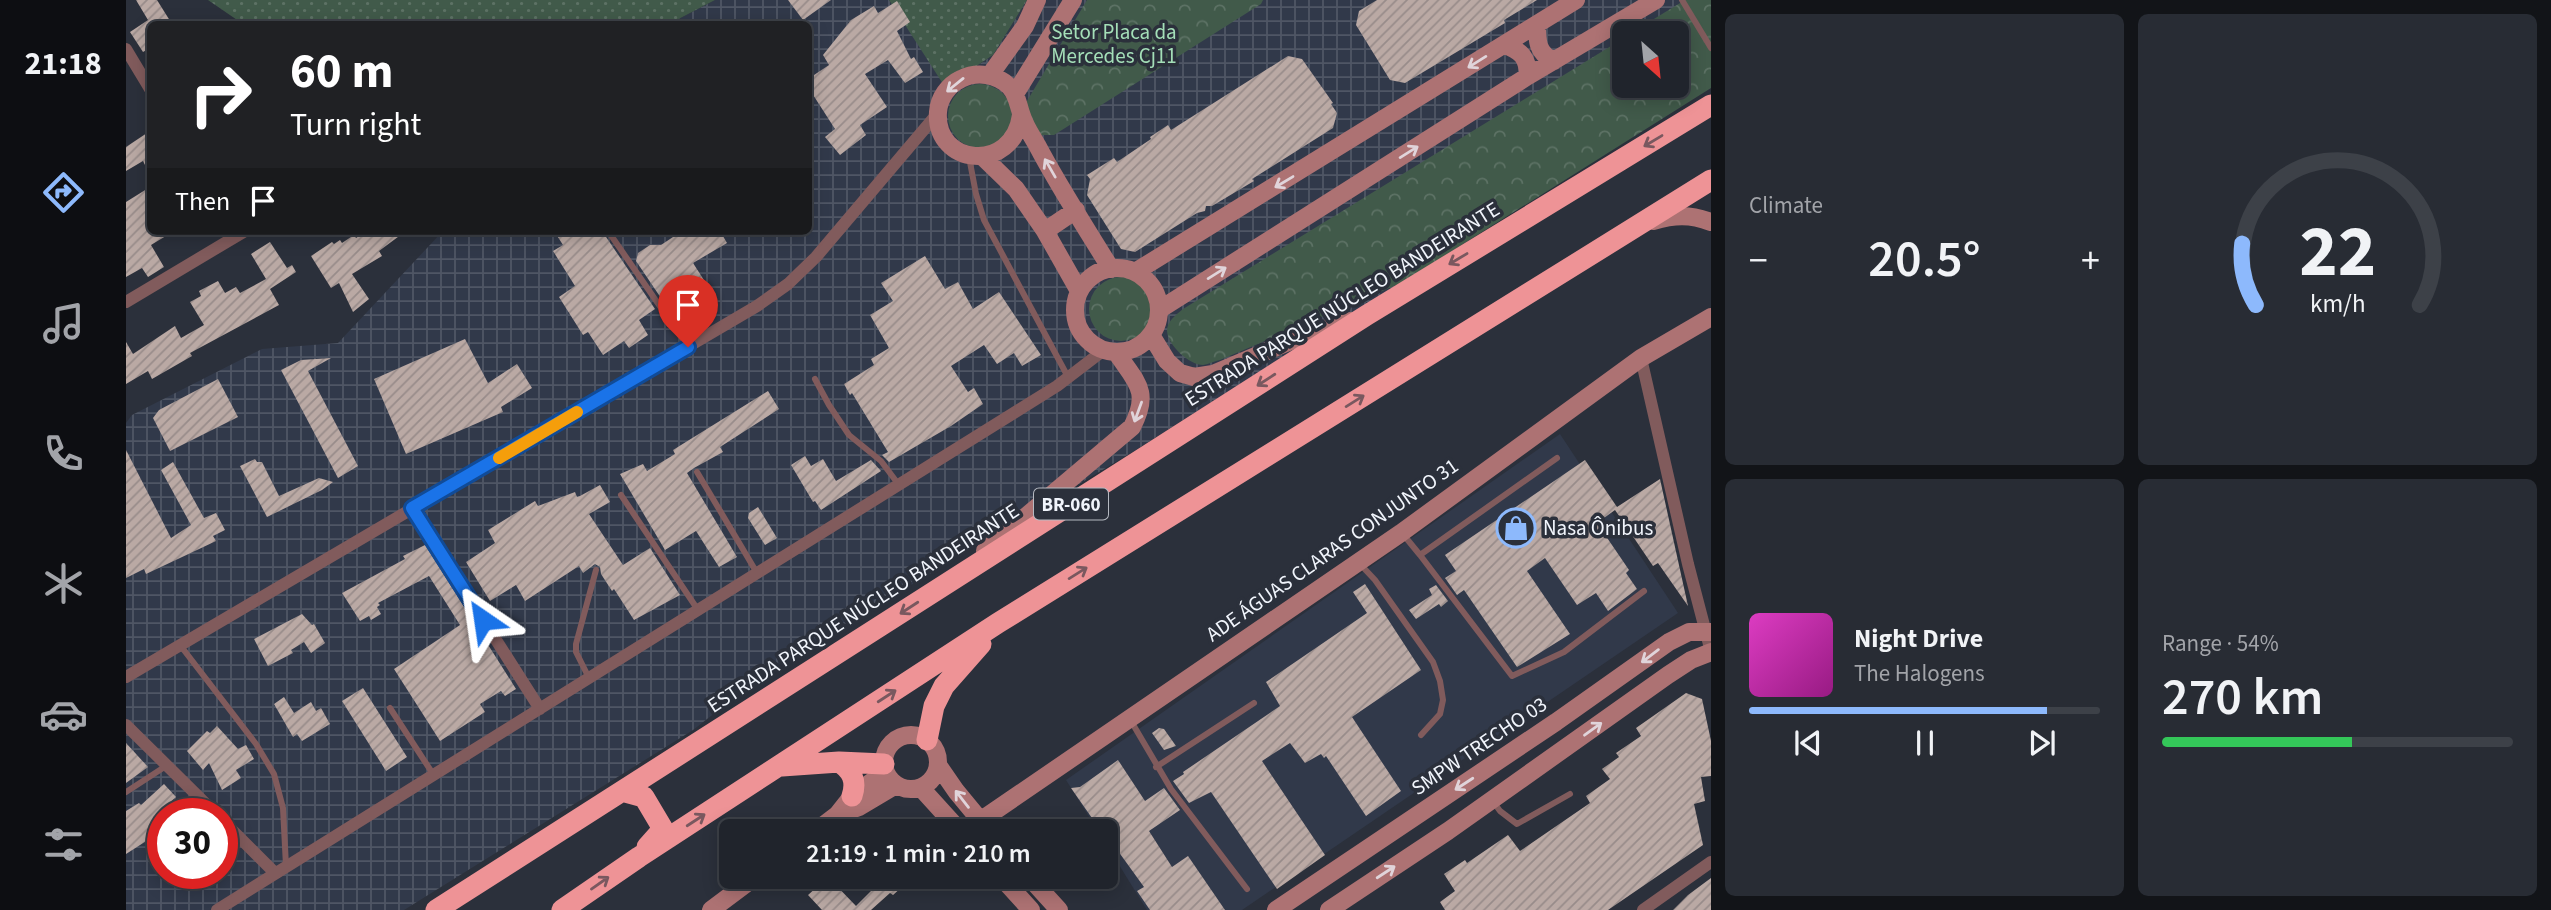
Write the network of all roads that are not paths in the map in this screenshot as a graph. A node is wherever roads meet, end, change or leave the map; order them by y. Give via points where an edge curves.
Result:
1 (1037, 0) edge
2 (1073, 0) edge
3 (1576, 0) edge
4 (1656, 0) edge
5 (1682, 0) edge
6 (1537, 24) junction
7 (1504, 45) junction
8 (1711, 48) edge
9 (126, 49) edge
10 (1554, 61) junction
11 (990, 75) junction
12 (1528, 76) junction
13 (147, 84) edge
14 (1015, 94) junction
15 (1711, 105) edge
16 (937, 113) junction
17 (1021, 115) junction
18 (976, 156) junction
19 (1711, 180) edge
20 (1076, 210) junction
21 (1711, 222) edge
22 (1639, 224) junction
23 (1045, 230) junction
24 (235, 235) edge
25 (611, 235) edge
26 (1111, 269) junction
27 (1135, 272) junction
28 (1079, 291) junction
29 (126, 302) edge
30 (1159, 310) junction
31 (1367, 315) junction
32 (1711, 317) edge
33 (1151, 335) junction
34 (688, 347) junction
35 (1110, 351) junction
36 (1641, 358) junction
37 (1068, 377) junction
38 (815, 379) dead end
39 (1557, 458) dead end
40 (696, 472) dead end
41 (899, 485) junction
42 (621, 495) dead end
43 (412, 508) junction
44 (1401, 533) junction
45 (1420, 555) junction
46 (1359, 563) junction
47 (596, 570) dead end
48 (757, 573) junction
49 (950, 582) junction
50 (1644, 591) dead end
51 (698, 610) junction
52 (998, 623) junction
53 (1708, 632) edge
54 (180, 645) junction
55 (1711, 652) edge
56 (126, 677) edge
57 (589, 679) junction
58 (1254, 703) dead end
59 (390, 708) dead end
60 (540, 709) junction
61 (1129, 718) junction
62 (1556, 722) junction
63 (126, 725) edge
64 (1421, 735) dead end
65 (927, 740) junction
66 (1569, 746) junction
67 (839, 762) junction
68 (167, 765) junction
69 (938, 765) junction
70 (780, 766) junction
71 (1156, 767) junction
72 (888, 774) junction
73 (433, 775) junction
74 (921, 788) junction
75 (622, 791) junction
76 (126, 792) edge
77 (1570, 794) dead end
78 (852, 796) junction
79 (200, 798) edge
80 (1492, 800) junction
81 (1429, 806) junction
82 (837, 815) junction
83 (832, 819) edge
84 (949, 819) edge
85 (979, 819) edge
86 (993, 819) edge
87 (1448, 831) junction
88 (238, 834) edge
89 (639, 857) junction
90 (1711, 862) edge
91 (281, 870) junction
92 (739, 889) edge
93 (1012, 889) edge
94 (1040, 889) edge
95 (1247, 889) dead end
96 (217, 910) edge
97 (436, 910) edge
98 (562, 910) edge
99 (710, 910) edge
100 (1031, 910) edge
101 (1059, 910) edge
102 (1276, 910) edge
103 (1329, 910) edge
104 (1643, 910) edge

1 - 11 street via 1025,26
2 - 14 street
3 - 6 street
4 - 10 street
5 - 8 lane
6 - 7 street
6 - 10 street via 1540,50
7 - 12 street via 1525,57
7 -> 27 street
9 - 13 street
10 - 12 street
11 - 14 street
11 -> 16 street via 955,82 946,90
30 -> 12 street
14 - 17 street
15 -> 31 highway, ESTRADA PARQUE NÚCLEO BANDEIRANTE / BR-060
16 - 18 street via 945,140 956,150
16 - 34 street via 788,284
17 - 18 street via 1015,137 1007,146 997,153
20 -> 17 street
18 - 23 street via 1016,189
18 - 37 lane via 975,194 984,220
19 - 22 highway, BR-060
20 - 23 street
20 - 26 street
21 - 22 street via 1671,215
52 -> 22 highway, BR-060
23 - 28 street
24 - 29 street
25 - 34 lane
26 - 27 street
26 - 28 street via 1087,280
27 - 30 street via 1152,288
28 - 35 street via 1075,303 1078,326 1084,337
30 - 33 street
31 - 33 street via 1305,335 1213,374 1194,377 1180,373 1167,361
31 -> 49 highway, ESTRADA PARQUE NÚCLEO BANDEIRANTE / BR-060
32 - 36 street, ADE ÁGUAS CLARAS CONJUNTO 31
33 - 35 street via 1129,351
34 - 43 street
35 - 37 street
35 -> 49 street via 1139,387 1143,403 1132,427
36 - 44 street, ADE ÁGUAS CLARAS CONJUNTO 31
36 - 53 street
37 - 41 street
38 - 41 lane via 849,435 881,461
39 - 45 lane
40 - 48 lane
41 - 48 street
42 - 51 lane
43 - 54 street
43 - 60 street
44 - 45 lane
44 - 46 street, ADE ÁGUAS CLARAS CONJUNTO 31
45 - 50 lane via 1512,676 1564,652
46 - 61 street, ADE ÁGUAS CLARAS CONJUNTO 31
46 - 64 lane via 1433,662 1440,681 1440,715
47 - 57 lane via 576,644
48 - 51 street
49 -> 75 highway, ESTRADA PARQUE NÚCLEO BANDEIRANTE / BR-060
51 - 57 street
52 - 65 highway via 944,686 934,706
70 -> 52 highway, BR-060
53 - 55 street
53 -> 62 street, SMPW TRECHO 03 via 1689,632 1669,642
54 - 56 street
54 - 91 lane via 274,774 283,808
66 -> 55 street via 1691,660
57 - 60 street
58 - 71 lane
59 - 73 lane
60 - 73 street
61 - 71 lane
61 - 86 street, ADE ÁGUAS CLARAS CONJUNTO 31
62 - 66 street
62 -> 81 street, SMPW TRECHO 03
63 - 68 street
65 - 69 street via 936,751
65 - 72 street via 913,735 898,738 887,749
66 - 80 street
67 - 70 highway
67 - 72 highway
67 - 78 highway via 853,776
68 - 76 lane
68 - 79 street
69 - 74 street via 933,779
85 -> 69 street
89 -> 70 highway, BR-060
71 - 95 lane
72 - 74 street via 904,789
72 - 78 street
72 - 82 street via 859,807
73 - 91 street
74 - 84 street
75 - 89 highway via 644,797 663,829
75 - 97 highway, ESTRADA PARQUE NÚCLEO BANDEIRANTE / BR-060
77 - 80 lane via 1517,824
78 - 82 street
80 - 87 street
81 - 87 street
81 - 102 street, SMPW TRECHO 03
82 - 83 street
103 -> 87 street
88 - 91 street
98 -> 89 highway, BR-060
90 - 104 street
91 - 96 street
92 - 99 street
93 - 100 street
94 - 101 street

